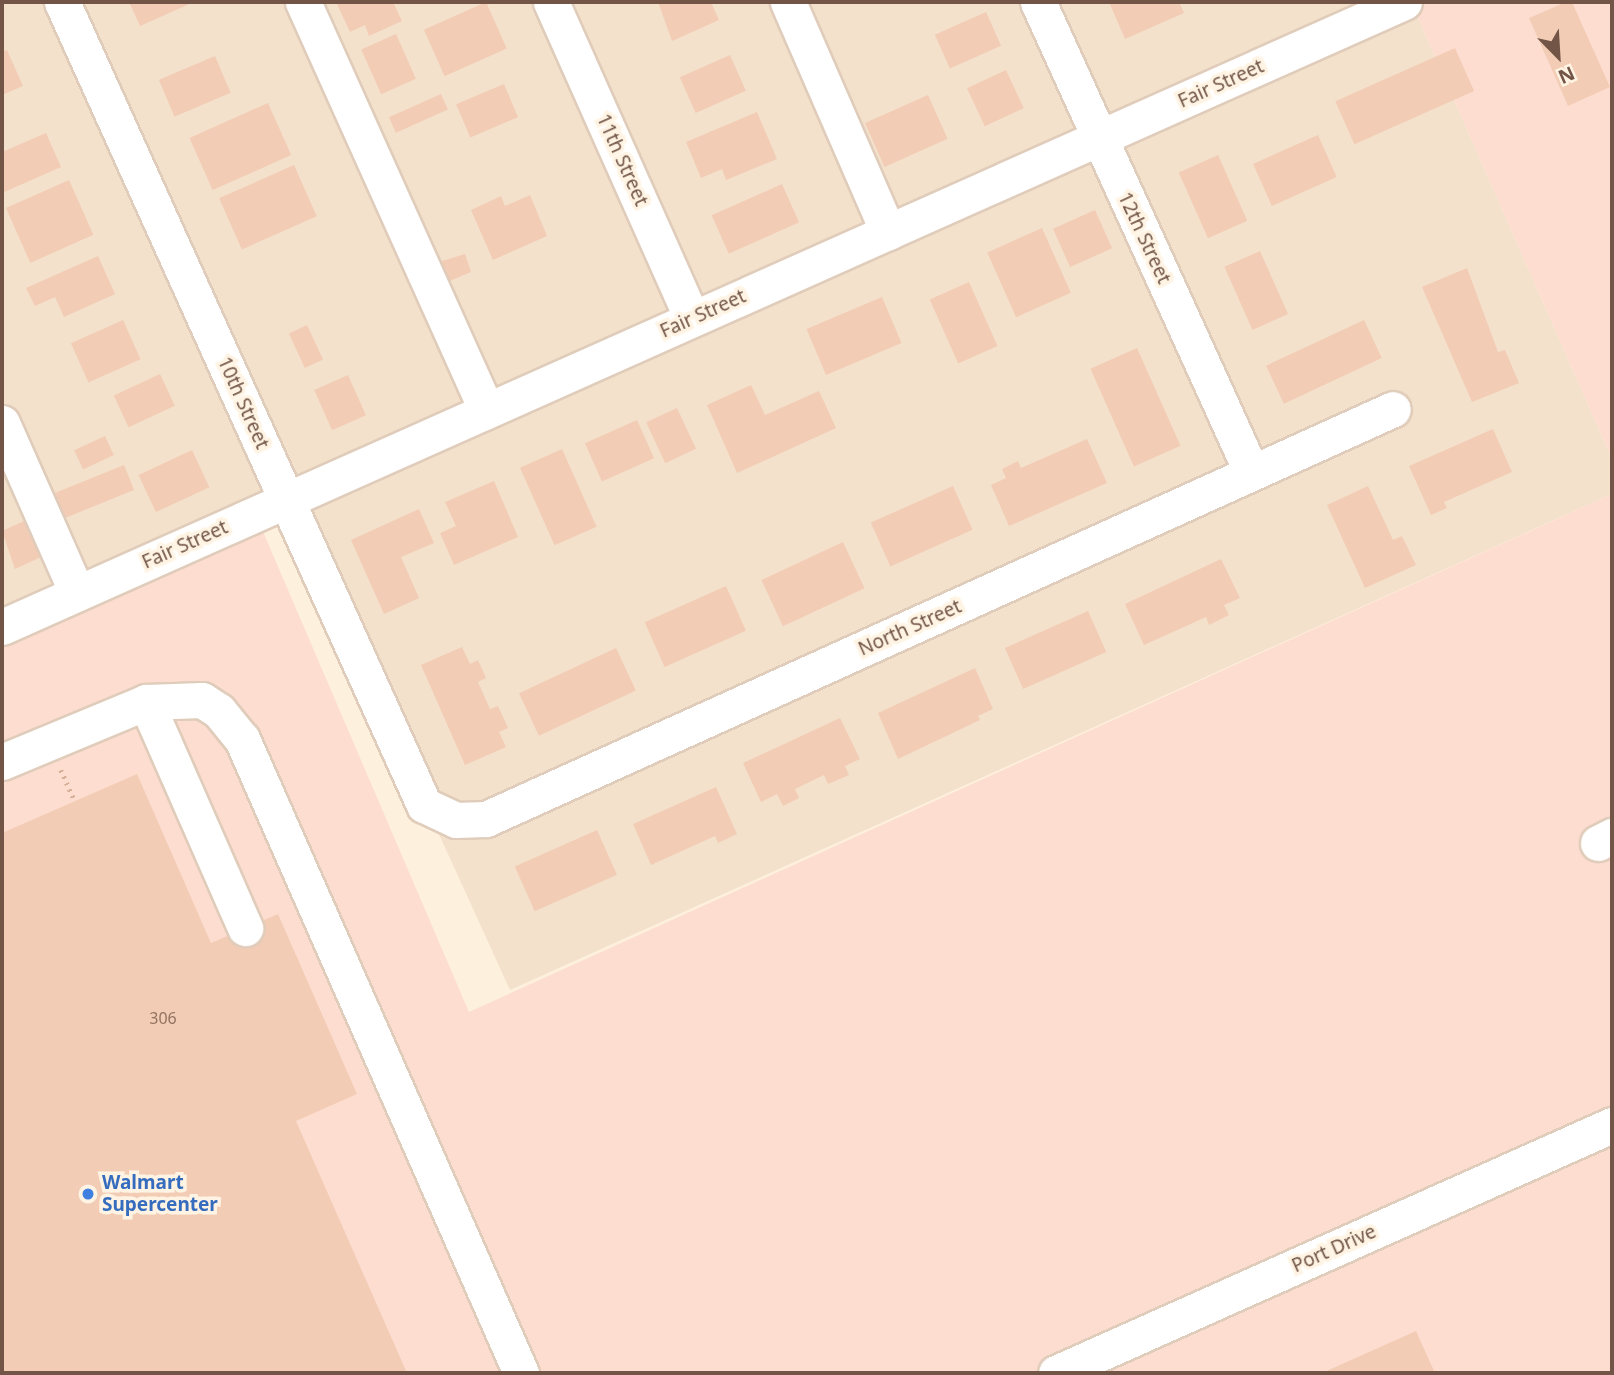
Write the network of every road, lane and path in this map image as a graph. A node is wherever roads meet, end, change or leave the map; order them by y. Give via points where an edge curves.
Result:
1 (62, 2) edge
2 (303, 2) edge
3 (551, 2) edge
4 (788, 2) edge
5 (1038, 2) edge
6 (1404, 2) edge
7 (1098, 139) junction
8 (888, 232) junction
9 (692, 318) junction
10 (1393, 409) dead end
11 (486, 410) junction
12 (2, 424) edge
13 (1252, 473) junction
14 (286, 499) junction
15 (77, 593) junction
16 (2, 627) edge
17 (146, 702) junction
18 (2, 762) edge
19 (59, 766) dead end
20 (75, 801) dead end
21 (424, 805) joint
22 (245, 928) dead end
23 (1612, 1125) edge
24 (521, 1373) edge
25 (1056, 1373) edge

1 - 14 street, 10th Street
2 - 11 street
3 - 9 street, 11th Street
4 - 8 street
5 - 7 street, 12th Street
6 - 7 street, Fair Street
7 - 8 street, Fair Street
7 - 13 street, 12th Street
8 - 9 street, Fair Street
9 - 11 street, Fair Street
10 - 13 street, North Street
11 - 14 street, Fair Street
12 - 15 street
13 - 21 street, North Street via 486,819 456,820
14 - 15 street, Fair Street
14 - 21 street, 10th Street
15 - 16 street, Fair Street
17 - 18 street
17 - 22 street
17 - 24 street via 202,701 219,711 242,738
19 - 20 path
23 - 25 street, Port Drive

